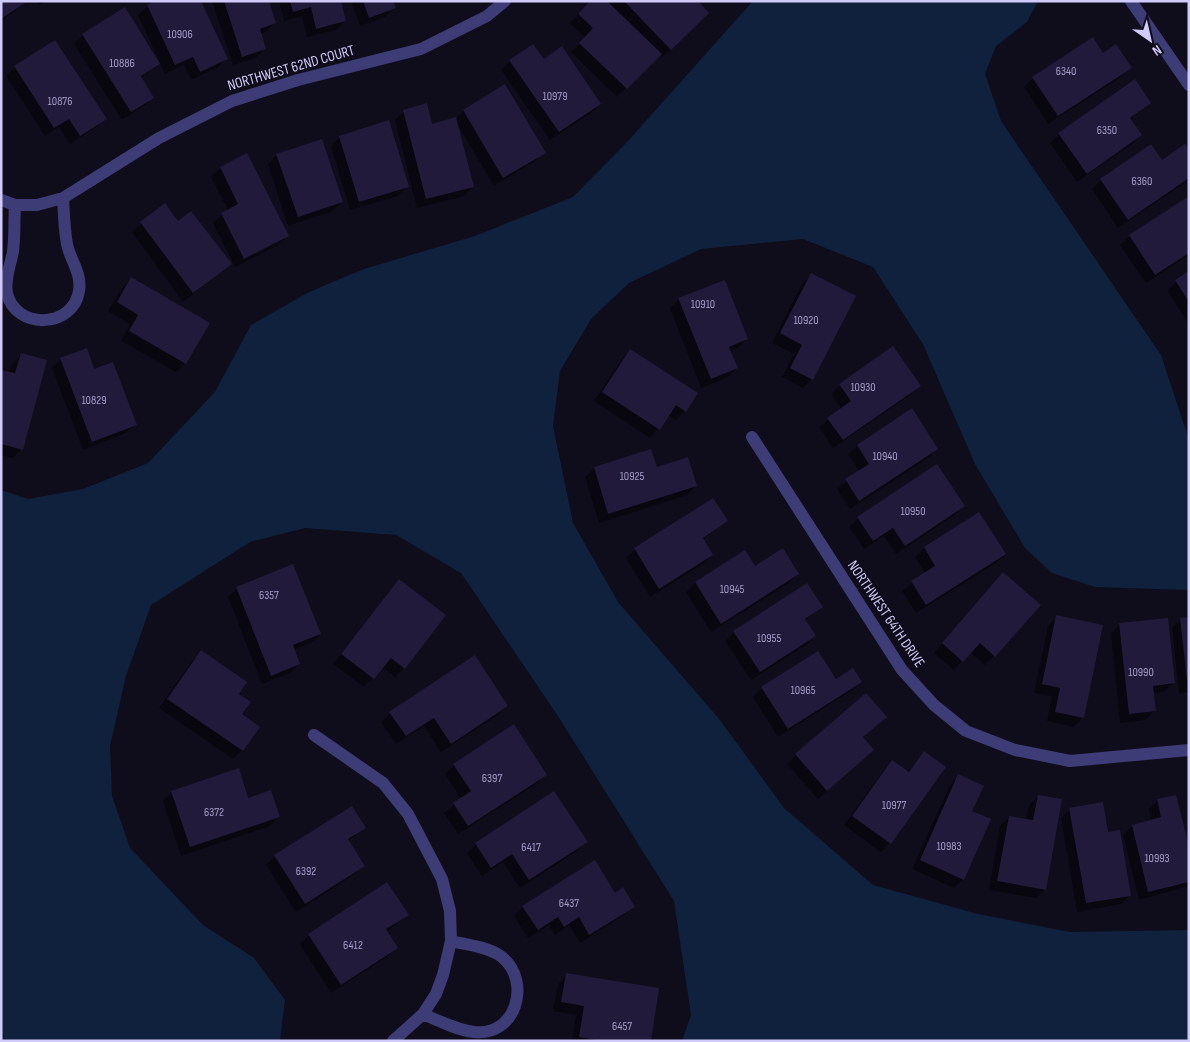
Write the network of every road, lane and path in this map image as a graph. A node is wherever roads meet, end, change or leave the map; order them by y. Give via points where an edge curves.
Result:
1 (505, 1) edge
2 (1131, 1) edge
3 (1189, 85) edge
4 (63, 198) junction
5 (1, 200) edge
6 (14, 205) junction
7 (752, 437) dead end
8 (314, 735) dead end
9 (1189, 750) edge
10 (451, 941) junction
11 (423, 1014) junction
12 (393, 1041) edge

1 - 4 street, NORTHWEST 62ND COURT via 487,16 421,49 298,80 232,101 159,138
2 - 3 street
4 - 6 street, NORTHWEST 62ND COURT via 37,205
4 - 6 street via 67,245 78,271 79,294 67,312 45,321 32,320 21,314 7,293 6,280 13,251
5 - 6 street
7 - 9 street, NORTHWEST 64TH DRIVE via 902,670 934,705 966,731 1015,750 1070,760
8 - 10 street via 383,784 408,814 442,878 450,911
10 - 11 street via 436,994
10 - 11 street via 487,950 509,964 518,982 518,1001 512,1014 489,1031 462,1030
11 - 12 street

